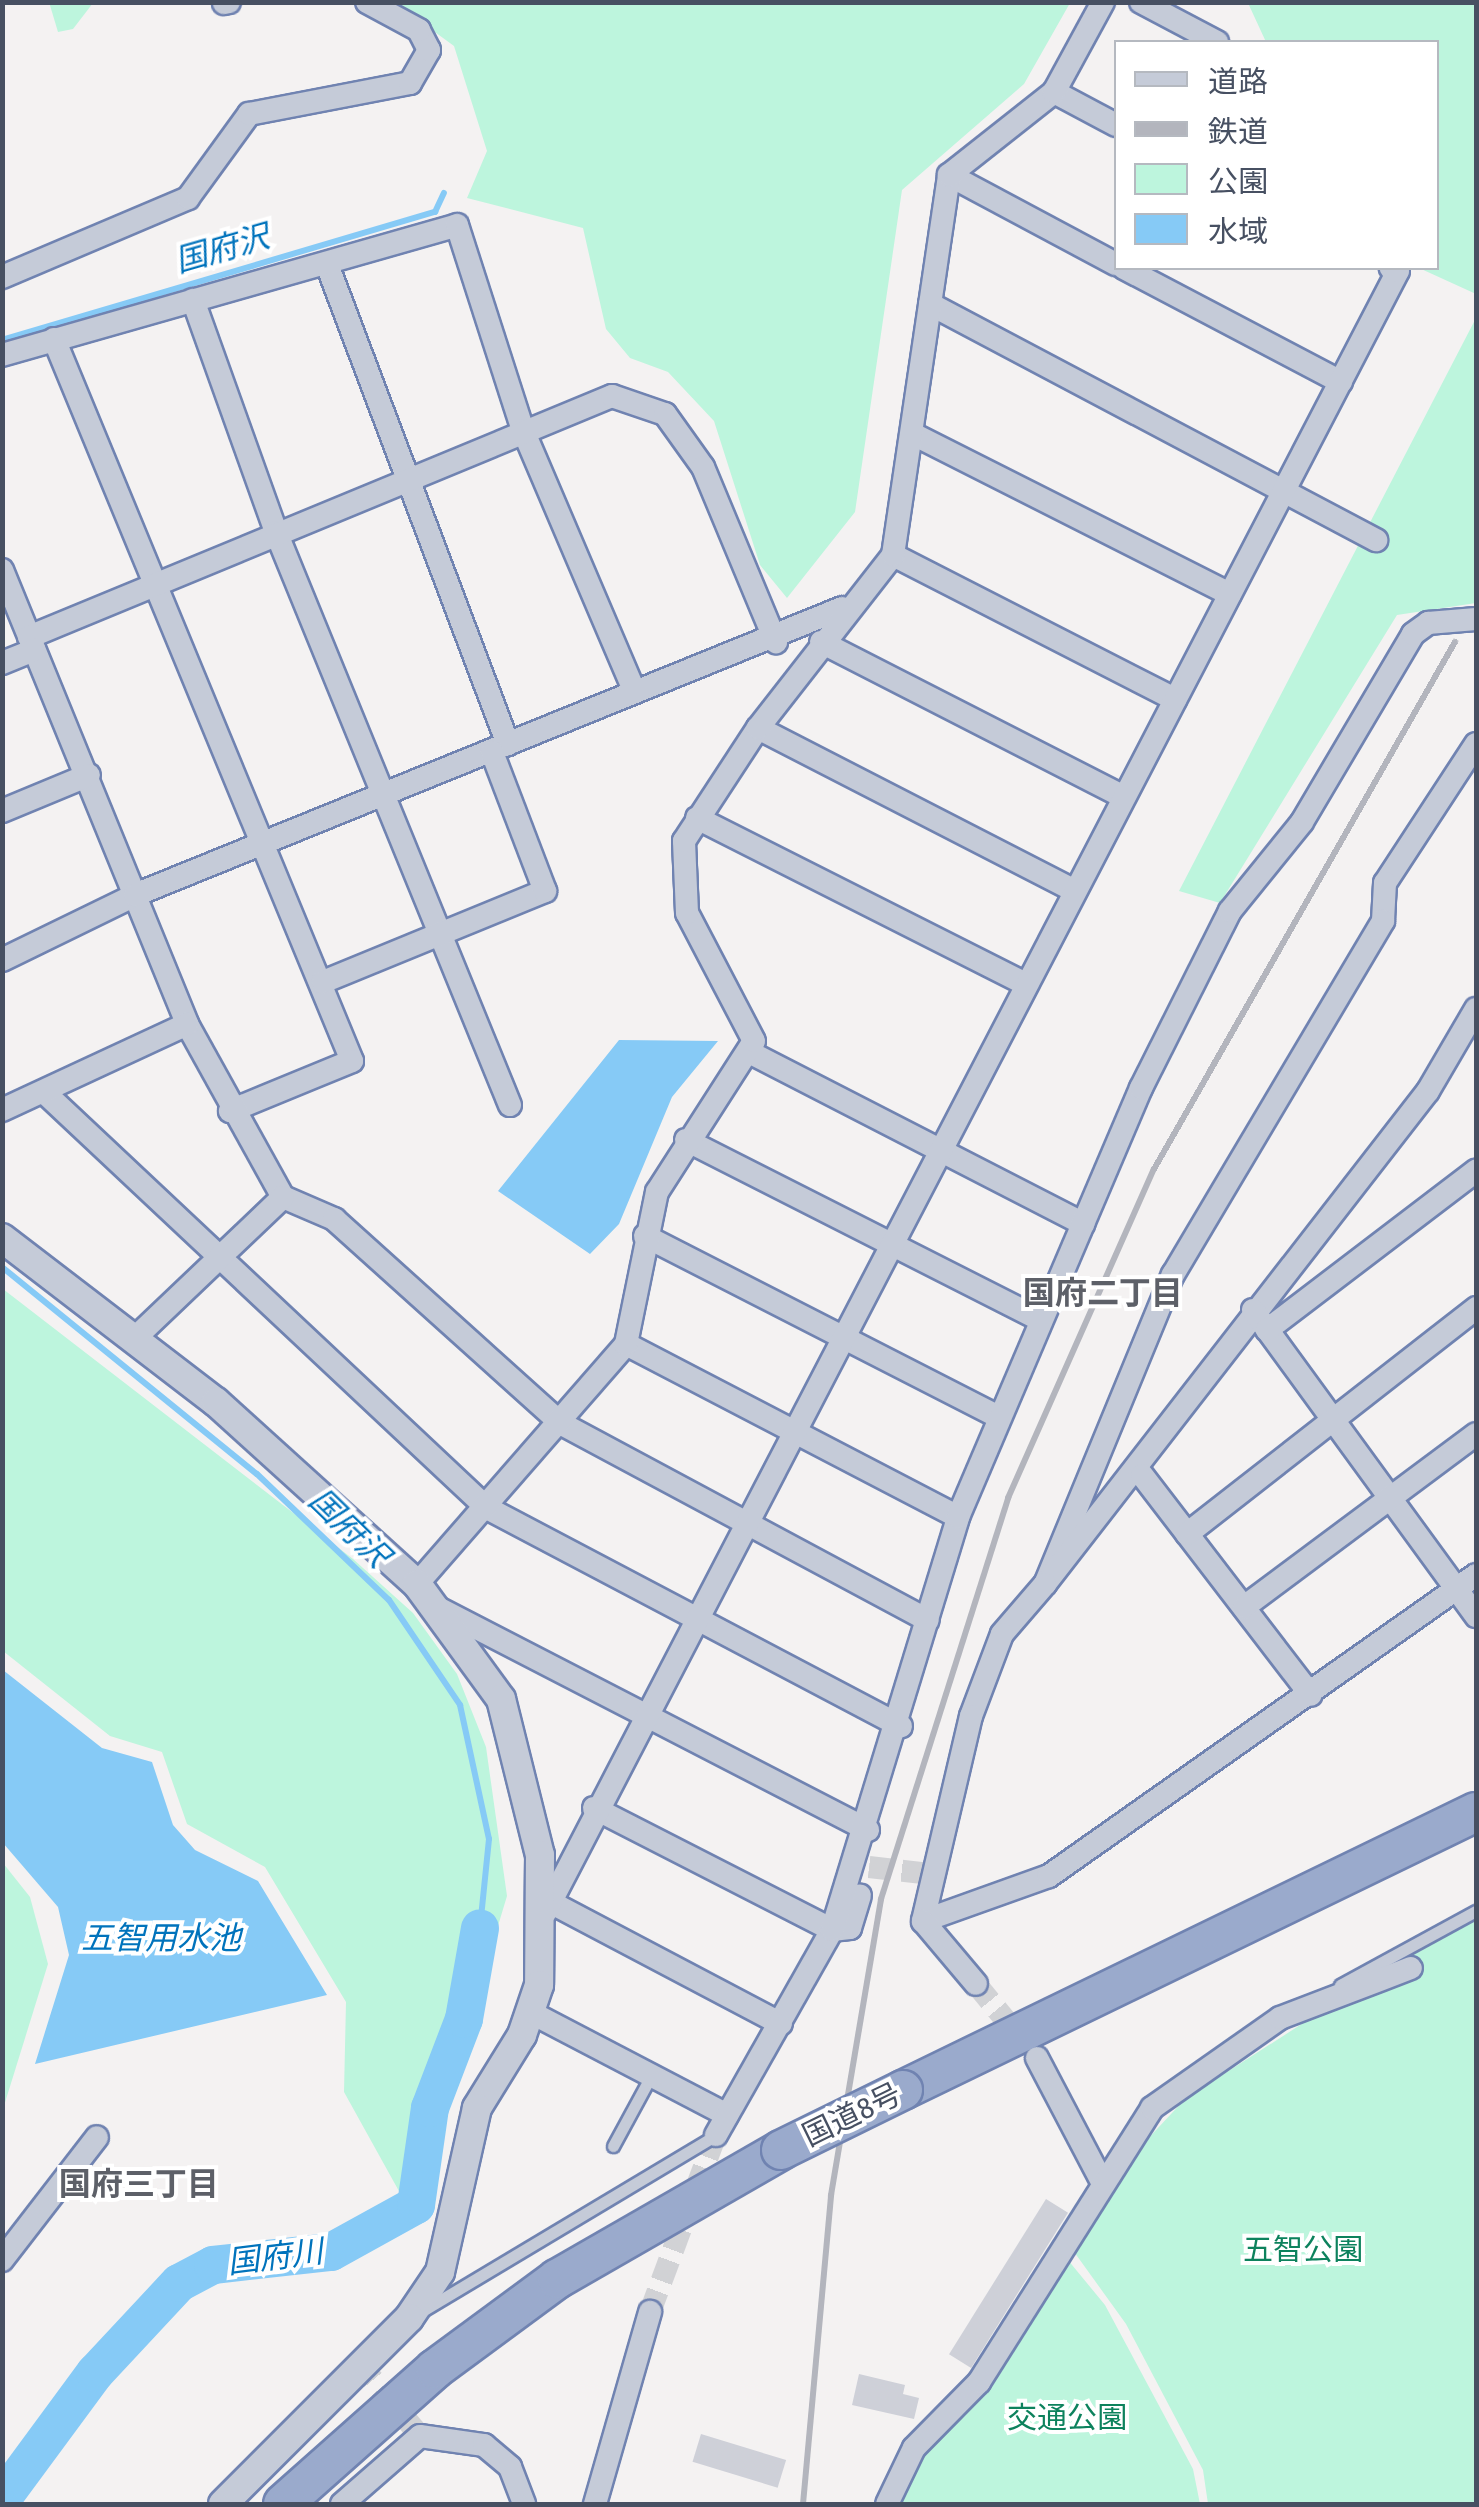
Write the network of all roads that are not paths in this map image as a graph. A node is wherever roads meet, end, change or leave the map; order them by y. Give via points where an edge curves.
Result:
1 (367, 2) edge
2 (1104, 2) edge
3 (1142, 2) edge
4 (1213, 40) edge
5 (1054, 92) junction
6 (1114, 124) edge
7 (948, 175) junction
8 (1114, 263) edge
9 (328, 268) junction
10 (1128, 270) edge
11 (1394, 270) edge
12 (2, 276) edge
13 (192, 300) junction
14 (930, 304) junction
15 (54, 339) junction
16 (2, 355) edge
17 (1340, 382) junction
18 (524, 430) junction
19 (913, 434) junction
20 (402, 483) junction
21 (1284, 491) junction
22 (276, 532) junction
23 (1376, 540) dead end
24 (893, 555) junction
25 (2, 570) edge
26 (160, 584) junction
27 (1230, 594) junction
28 (849, 604) junction
29 (1476, 620) edge
30 (776, 642) junction
31 (821, 642) junction
32 (32, 643) junction
33 (2, 663) edge
34 (633, 688) junction
35 (1175, 699) junction
36 (758, 728) junction
37 (1476, 744) edge
38 (500, 748) junction
39 (89, 775) junction
40 (390, 794) junction
41 (1124, 797) junction
42 (2, 810) edge
43 (697, 818) junction
44 (265, 843) junction
45 (1075, 891) junction
46 (135, 895) junction
47 (441, 933) junction
48 (2, 960) edge
49 (324, 982) junction
50 (1026, 984) junction
51 (1476, 1009) edge
52 (187, 1024) junction
53 (750, 1052) junction
54 (46, 1093) junction
55 (510, 1105) dead end
56 (2, 1110) edge
57 (230, 1111) junction
58 (686, 1140) junction
59 (940, 1148) junction
60 (1476, 1171) edge
61 (283, 1196) junction
62 (1084, 1224) junction
63 (645, 1236) junction
64 (2, 1238) edge
65 (891, 1242) junction
66 (214, 1261) junction
67 (1476, 1308) edge
68 (1253, 1310) junction
69 (1039, 1318) junction
70 (1267, 1330) junction
71 (841, 1336) junction
72 (136, 1338) junction
73 (626, 1344) junction
74 (999, 1418) junction
75 (1328, 1418) junction
76 (562, 1424) junction
77 (792, 1430) junction
78 (1476, 1434) edge
79 (1142, 1475) dead end
80 (1390, 1496) junction
81 (487, 1508) junction
82 (958, 1517) junction
83 (744, 1522) junction
84 (1187, 1534) junction
85 (1467, 1582) edge
86 (417, 1584) junction
87 (1045, 1584) junction
88 (1244, 1606) junction
89 (438, 1608) junction
90 (1476, 1616) edge
91 (694, 1617) junction
92 (928, 1620) junction
93 (1310, 1695) junction
94 (644, 1713) junction
95 (901, 1726) junction
96 (594, 1808) junction
97 (1476, 1812) edge
98 (868, 1830) junction
99 (869, 1867) dead end
100 (547, 1908) junction
101 (1476, 1911) edge
102 (923, 1922) junction
103 (832, 1930) junction
104 (1412, 1968) dead end
105 (976, 1984) tunnel mouth
106 (532, 2013) junction
107 (1280, 2018) junction
108 (781, 2024) junction
109 (1037, 2058) tunnel mouth
110 (651, 2076) junction
111 (722, 2125) junction
112 (97, 2136) dead end
113 (613, 2146) dead end
114 (1102, 2182) junction
115 (2, 2260) edge
116 (650, 2312) tunnel mouth
117 (409, 2318) junction
118 (223, 2504) edge
119 (283, 2504) edge
120 (342, 2504) edge
121 (524, 2504) edge
122 (595, 2504) edge
123 (887, 2504) edge

1 - 12 street via 420,30 429,50 410,83 250,114 188,198
2 - 5 street
3 - 4 street
5 - 6 street
5 - 7 street
7 - 8 street
7 - 14 street
9 - 13 street
9 - 18 street via 457,225
9 - 20 street
10 - 17 street
11 - 17 street
13 - 15 street
13 - 22 street
14 - 19 street
14 - 21 street
15 - 16 street
15 - 26 street
17 - 21 street
18 - 20 street
18 - 30 street via 612,396 665,414 703,467
18 - 34 street
19 - 24 street
19 - 27 street
20 - 22 street
20 - 38 street
21 - 23 street
21 - 27 street
22 - 26 street
22 - 40 street
24 - 28 street
24 - 35 street
25 - 32 street
26 - 32 street
26 - 44 street
27 - 35 street
28 - 30 street
28 - 31 street
29 - 62 street via 1428,623 1413,634 1302,822 1254,872 1141,1088
30 - 34 street
31 - 36 street
31 - 41 street
32 - 33 street
32 - 39 street
34 - 38 street
35 - 41 street
36 - 43 street
36 - 45 street
37 - 87 street via 1385,883 1384,921 1174,1274
38 - 40 street
38 - 47 street via 545,890
39 - 42 street
39 - 46 street
40 - 44 street
40 - 47 street
41 - 45 street
43 - 50 street
43 - 53 street via 680,863 684,900 712,974 752,1032
44 - 46 street
44 - 49 street
45 - 50 street
46 - 48 street
46 - 52 street
47 - 49 street
47 - 55 street
49 - 57 street via 352,1061
50 - 59 street
51 - 68 street via 1428,1091
52 - 54 street
52 - 57 street
53 - 58 street
53 - 59 street
54 - 56 street
54 - 66 street
57 - 61 street
58 - 63 street
58 - 65 street
59 - 62 street
59 - 65 street
60 - 70 street
61 - 66 street
61 - 76 street via 334,1219
62 - 69 street
63 - 71 street
63 - 73 street
64 - 72 street
65 - 69 street
65 - 71 street
66 - 72 street
66 - 81 street
67 - 75 street
68 - 70 street
68 - 87 street
69 - 74 street
70 - 75 street
71 - 74 street
71 - 77 street
72 - 86 street
73 - 76 street
73 - 77 street
74 - 82 street
75 - 80 street
75 - 84 street
76 - 81 street
76 - 83 street
77 - 82 street
77 - 83 street
78 - 80 street
79 - 84 street
80 - 85 street
80 - 88 street
81 - 86 street
81 - 91 street
82 - 92 street
83 - 91 street
83 - 92 street
84 - 88 street
85 - 90 street
85 - 93 street
86 - 89 street
87 - 102 street via 1002,1634 971,1716
88 - 93 street
89 - 94 street
89 - 100 street via 501,1699
91 - 94 street
91 - 95 street
92 - 95 street
93 - 102 street via 1049,1876
94 - 96 street
94 - 98 street
95 - 98 street
96 - 100 street
96 - 103 street
97 - 119 highway, 国道8号, bridge via 781,2150 557,2279 434,2369
98 - 103 street
99 - 103 street via 850,1928
100 - 106 street
100 - 108 street
101 - 107 lane
102 - 105 street
103 - 108 street
104 - 107 street
106 - 110 street
106 - 117 street via 477,2108 446,2255
107 - 114 street via 1152,2108
108 - 111 street
109 - 114 street
110 - 111 street
110 - 113 lane
111 - 117 lane
112 - 115 street
114 - 123 street via 979,2382 914,2448
116 - 122 street
117 - 118 street
120 - 121 street via 420,2436 484,2445 510,2466

